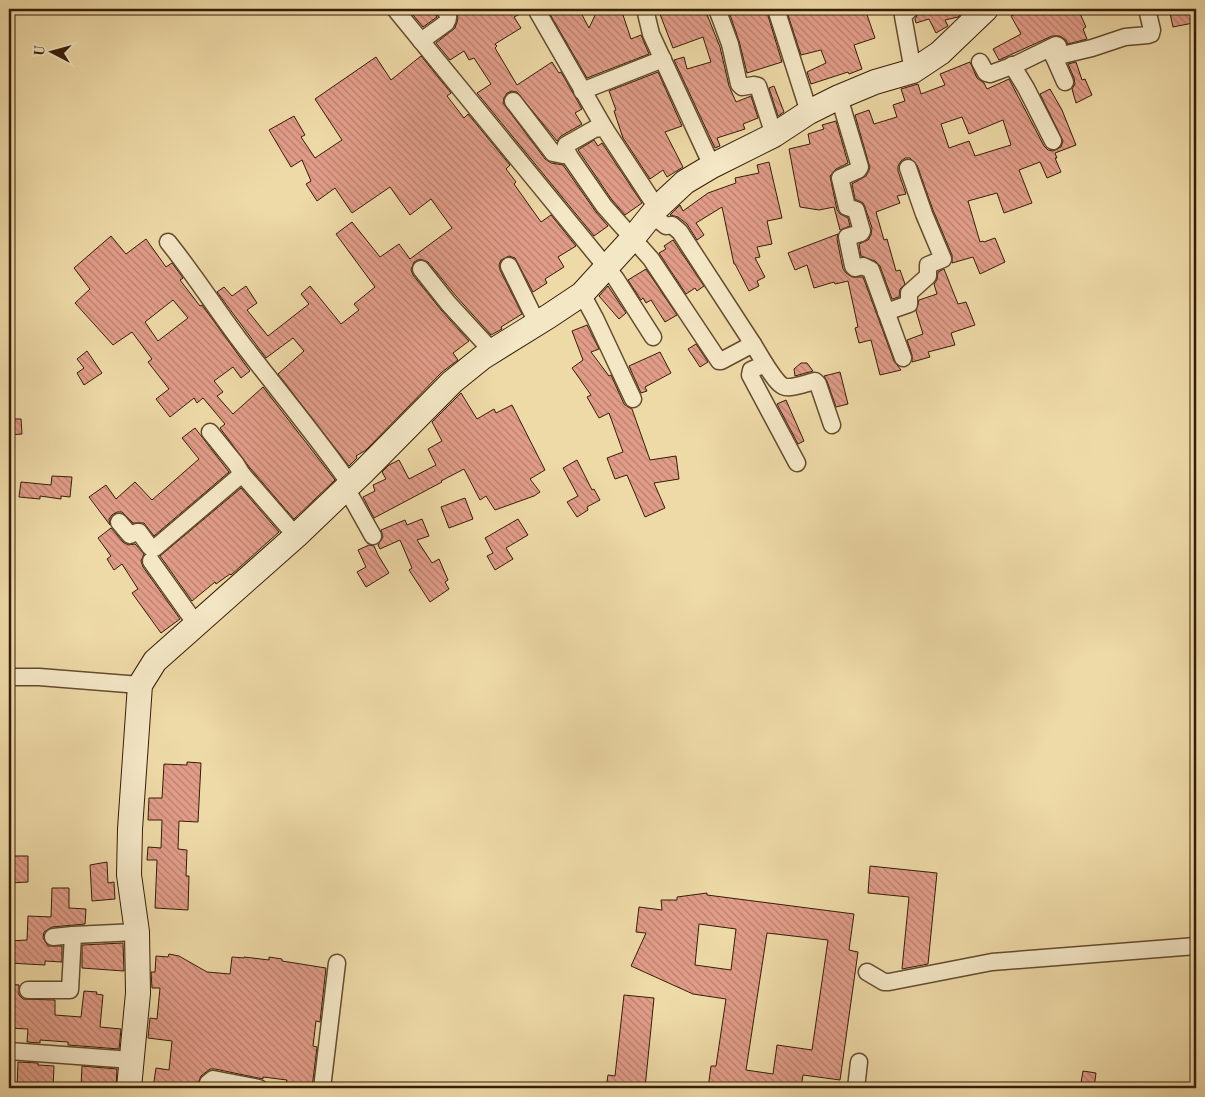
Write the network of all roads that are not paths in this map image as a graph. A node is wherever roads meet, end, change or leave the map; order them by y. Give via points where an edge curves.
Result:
1 (394, 9) edge
2 (444, 9) edge
3 (536, 9) edge
4 (645, 9) edge
5 (717, 9) edge
6 (776, 9) edge
7 (910, 9) edge
8 (986, 9) edge
9 (1147, 9) edge
10 (421, 41) junction
11 (1054, 57) junction
12 (662, 59) junction
13 (980, 62) dead end
14 (1012, 65) junction
15 (913, 71) junction
16 (1065, 82) dead end
17 (582, 91) junction
18 (513, 101) dead end
19 (841, 104) junction
20 (809, 112) junction
21 (605, 129) junction
22 (774, 135) junction
23 (1053, 141) dead end
24 (567, 153) junction
25 (712, 166) junction
26 (908, 168) dead end
27 (658, 217) junction
28 (168, 242) dead end
29 (637, 242) junction
30 (509, 266) dead end
31 (421, 269) dead end
32 (610, 272) junction
33 (583, 297) junction
34 (886, 312) junction
35 (537, 323) junction
36 (653, 337) dead end
37 (752, 344) junction
38 (492, 351) junction
39 (903, 358) dead end
40 (765, 364) junction
41 (634, 399) dead end
42 (832, 425) dead end
43 (210, 432) dead end
44 (796, 463) dead end
45 (242, 474) junction
46 (350, 492) junction
47 (119, 522) dead end
48 (296, 536) junction
49 (373, 536) dead end
50 (151, 561) dead end
51 (196, 624) junction
52 (9, 677) edge
53 (140, 685) junction
54 (137, 932) junction
55 (53, 936) dead end
56 (73, 936) junction
57 (1196, 946) edge
58 (337, 963) dead end
59 (867, 972) dead end
60 (28, 990) dead end
61 (9, 1051) edge
62 (132, 1060) junction
63 (859, 1062) dead end
64 (129, 1088) edge
65 (206, 1088) edge
66 (258, 1088) edge
67 (322, 1088) edge
68 (856, 1088) edge

1 - 10 street
2 - 10 street via 448,15 446,23
3 - 17 street
4 - 12 street
5 - 22 street via 730,44 739,84 742,87 758,86
6 - 20 street
7 - 15 street via 902,16
8 - 15 street via 940,54
9 - 11 street via 1151,34 1125,37
10 - 32 street
11 - 14 street via 1056,45
11 - 16 street
12 - 17 street
12 - 25 street
13 - 14 street via 988,74
14 - 23 street
15 - 19 street via 875,82
17 - 21 street
18 - 24 street via 553,153
19 - 20 street
19 - 34 street via 860,167 840,180 847,207 856,210 862,231 847,240 854,268 863,266 871,270
20 - 22 street
21 - 24 street via 596,128 566,145
21 - 27 street
22 - 25 street
24 - 29 street via 604,206
25 - 27 street via 685,182
26 - 34 street via 942,259 928,265 928,276 909,293 909,304
27 - 29 street
27 - 37 street via 680,232
28 - 46 street via 321,443
29 - 32 street
29 - 37 street via 719,361
30 - 35 street
31 - 38 street
32 - 33 street
32 - 36 street
33 - 35 street
33 - 41 street
34 - 39 street
35 - 38 street
37 - 40 street
38 - 46 street via 452,382
40 - 42 street via 784,388 815,381
40 - 44 street via 751,370 750,375
43 - 45 street
45 - 47 street via 155,548 150,547 139,532 128,534
45 - 48 street
46 - 48 street
46 - 49 street
48 - 51 street
50 - 51 street
51 - 53 street via 155,662
52 - 53 street
53 - 54 street via 129,875
54 - 56 street
54 - 62 street via 138,992
55 - 56 street
56 - 60 street via 70,990
57 - 59 street via 992,962 889,982
58 - 67 street
61 - 62 street
62 - 64 street
63 - 68 street
65 - 66 street via 213,1079

